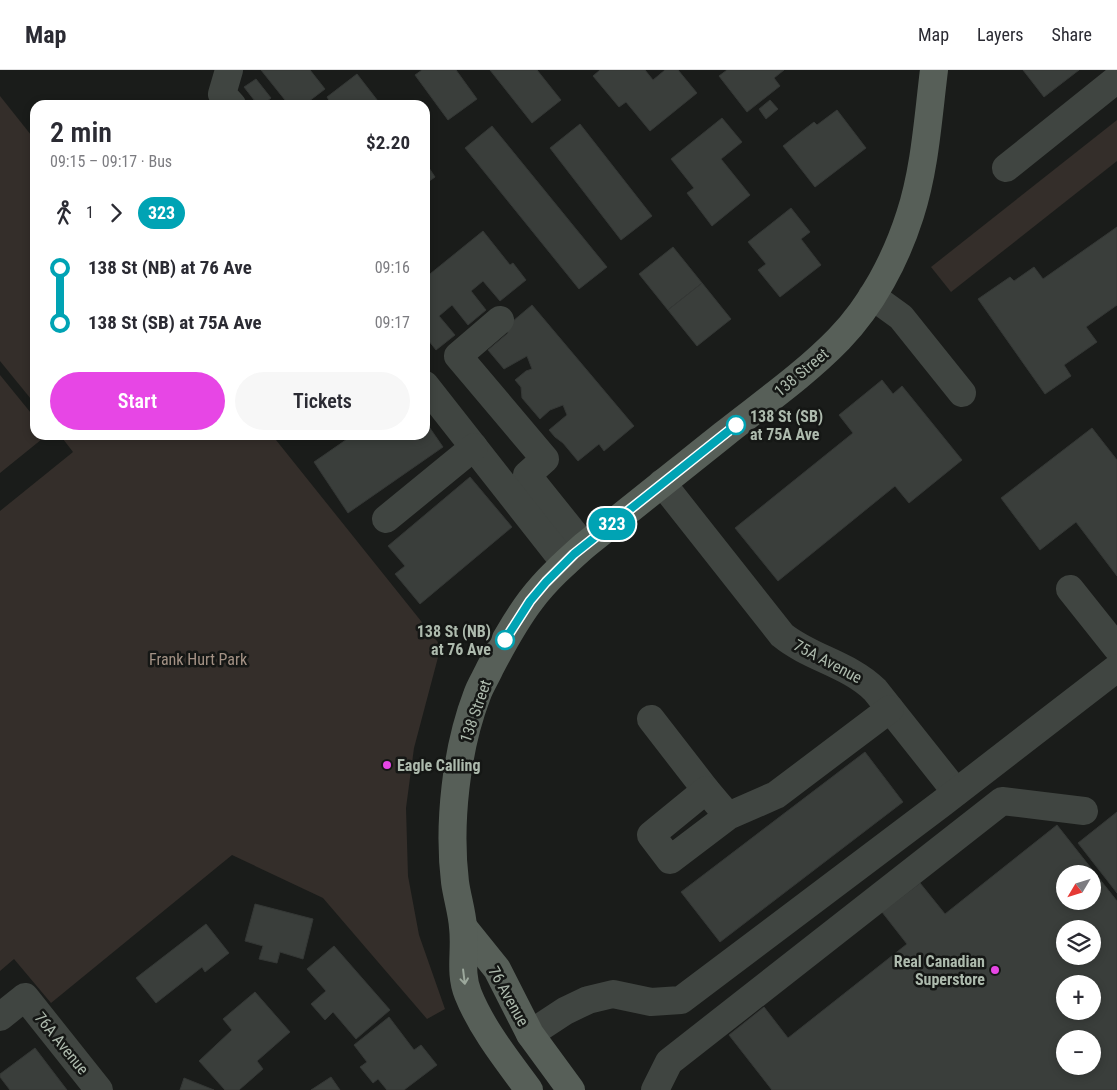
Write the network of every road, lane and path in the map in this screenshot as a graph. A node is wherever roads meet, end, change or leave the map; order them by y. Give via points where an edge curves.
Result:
1 (229, 70) edge
2 (934, 70) edge
3 (1117, 79) edge
4 (227, 100) edge
5 (1006, 168) dead end
6 (872, 296) junction
7 (500, 320) dead end
8 (430, 392) edge
9 (962, 393) dead end
10 (474, 447) junction
11 (662, 483) junction
12 (386, 519) dead end
13 (575, 554) junction
14 (1070, 589) dead end
15 (1117, 648) edge
16 (1117, 668) edge
17 (890, 709) junction
18 (652, 719) dead end
19 (706, 790) junction
20 (956, 792) junction
21 (1084, 811) dead end
22 (728, 816) junction
23 (464, 928) junction
24 (0, 1017) edge
25 (530, 1034) junction
26 (501, 1053) junction
27 (99, 1090) edge
28 (529, 1090) edge
29 (551, 1090) edge
30 (571, 1090) edge
31 (655, 1090) edge

1 - 4 street via 222,94
2 - 6 main road, 138 Street via 918,188 901,241
3 - 5 street
6 - 9 street via 901,316
6 - 11 main road, 138 Street via 840,338 822,355
7 - 13 street via 458,356 545,459 527,475
8 - 10 street
10 - 12 street
10 - 13 street
11 - 13 main road, 138 Street
11 - 17 street, 75A Avenue via 782,635 794,645 864,679
13 - 23 main road, 138 Street via 530,601 505,641 477,695 464,738 455,784 453,830 455,882
14 - 15 street
16 - 20 street
17 - 20 street, 75A Avenue
17 - 22 street via 776,795
18 - 19 street
19 - 22 street
19 - 22 street via 651,835 670,860
20 - 25 street via 681,1000 652,1002 613,994 588,1000 565,1011
21 - 31 street via 1002,801 669,1062
23 - 25 main road, 76 Avenue via 497,969
23 -> 26 main road, 76 Avenue via 463,978 477,1013
24 - 27 street, 76A Avenue via 25,997
25 - 30 main road, 76 Avenue
26 - 28 main road, 76 Avenue
26 - 29 main road via 526,1061

